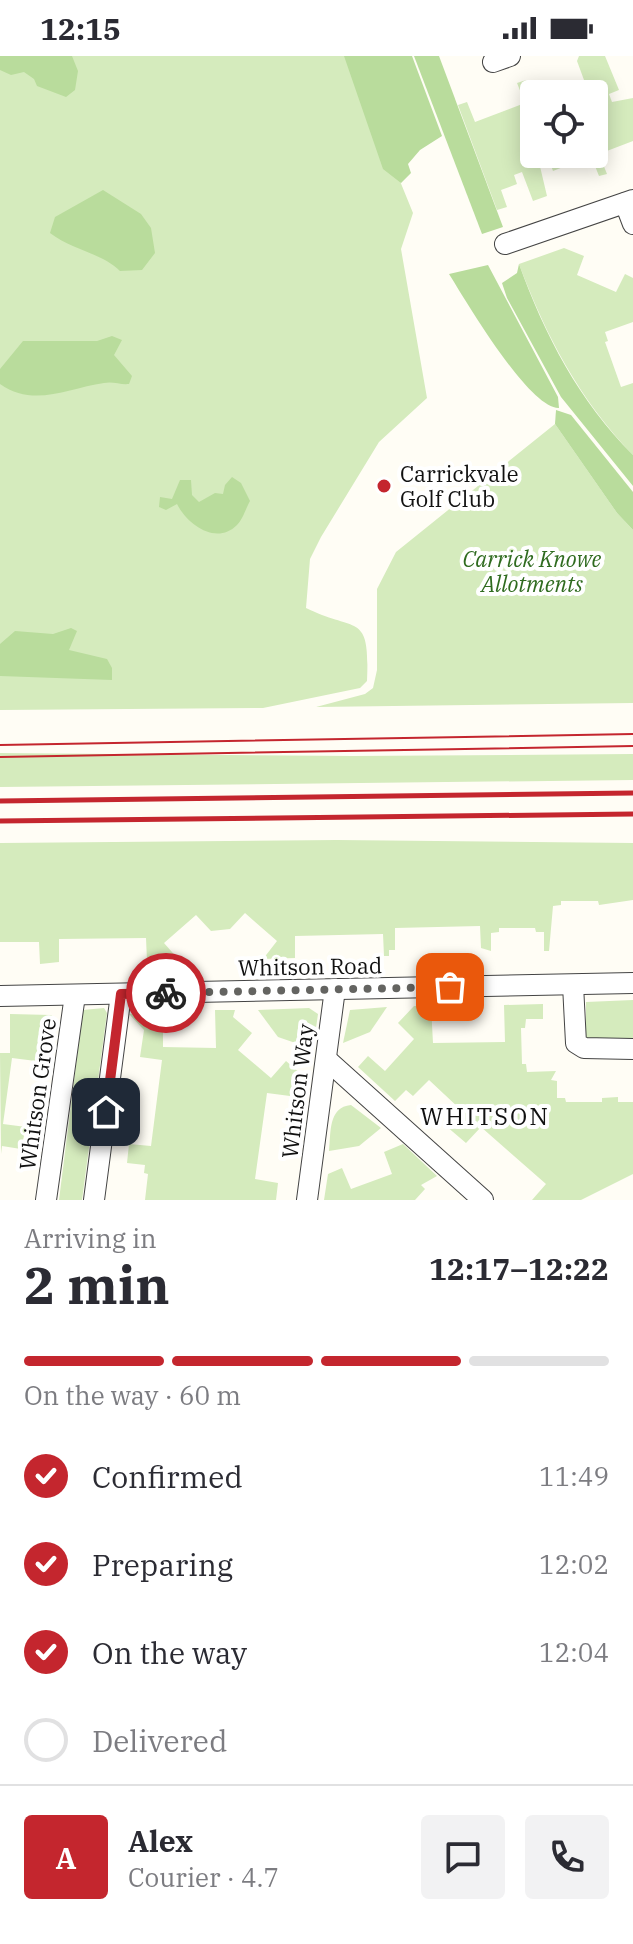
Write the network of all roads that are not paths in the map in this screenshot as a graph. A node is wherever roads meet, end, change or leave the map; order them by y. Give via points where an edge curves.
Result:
1 (629, 201) edge
2 (633, 224) edge
3 (505, 244) dead end
4 (633, 983) edge
5 (573, 985) junction
6 (335, 989) junction
7 (121, 994) junction
8 (75, 995) junction
9 (0, 996) edge
10 (633, 1049) edge
11 (326, 1059) junction
12 (46, 1200) edge
13 (94, 1200) edge
14 (307, 1200) edge
15 (483, 1200) edge

1 - 2 street
1 - 3 street
4 - 5 street, Whitson Road
5 - 6 street, Whitson Road
5 - 10 street via 576,1043 584,1048
6 - 7 street, Whitson Road
6 - 11 street, Whitson Way
7 - 8 street, Whitson Road
7 - 13 street
8 - 9 street, Whitson Road
8 - 12 street, Whitson Grove
11 - 14 street, Whitson Way
11 - 15 street

